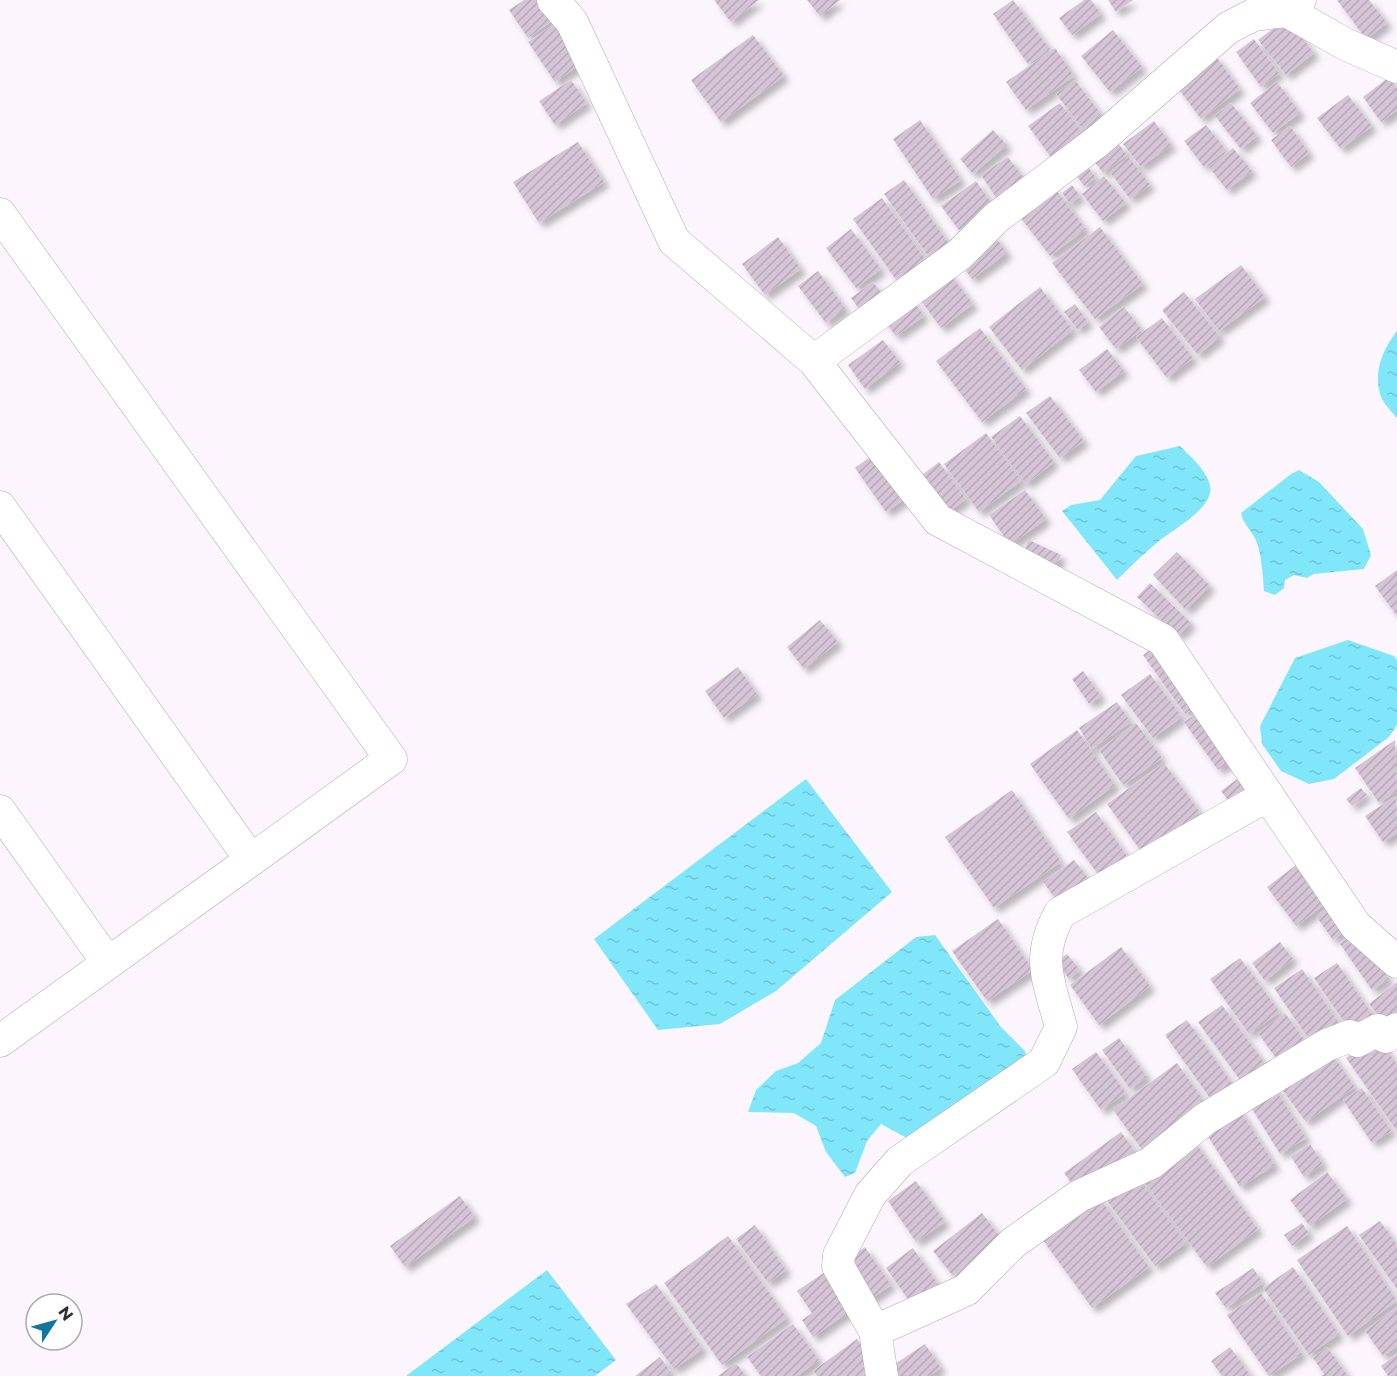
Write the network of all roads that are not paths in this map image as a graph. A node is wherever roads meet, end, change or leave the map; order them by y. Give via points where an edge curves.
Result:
1 (553, 0) edge
2 (1293, 5) edge
3 (1397, 67) edge
4 (0, 214) edge
5 (814, 361) junction
6 (0, 507) edge
7 (1268, 795) junction
8 (0, 811) edge
9 (251, 860) junction
10 (1397, 962) edge
11 (108, 963) junction
12 (1397, 1029) edge
13 (0, 1041) edge
14 (875, 1331) junction
15 (882, 1376) edge

1 - 5 street via 572,22 674,241
2 - 3 street via 1345,44
2 - 5 street via 1253,15 1228,28 1098,141 996,218 960,254
4 - 9 street via 391,759
5 - 7 street via 939,520 1163,640
6 - 9 street
7 - 10 street via 1356,926
7 - 14 street via 1060,913 1050,932 1044,961 1061,1027 1044,1062 900,1161 870,1195 838,1255 845,1282
8 - 11 street
9 - 11 street
11 - 13 street
12 - 14 street via 1386,1037 1378,1030 1358,1041 1350,1036 1327,1044 1205,1119 1150,1163 1079,1196 1013,1243 966,1290
14 - 15 street

